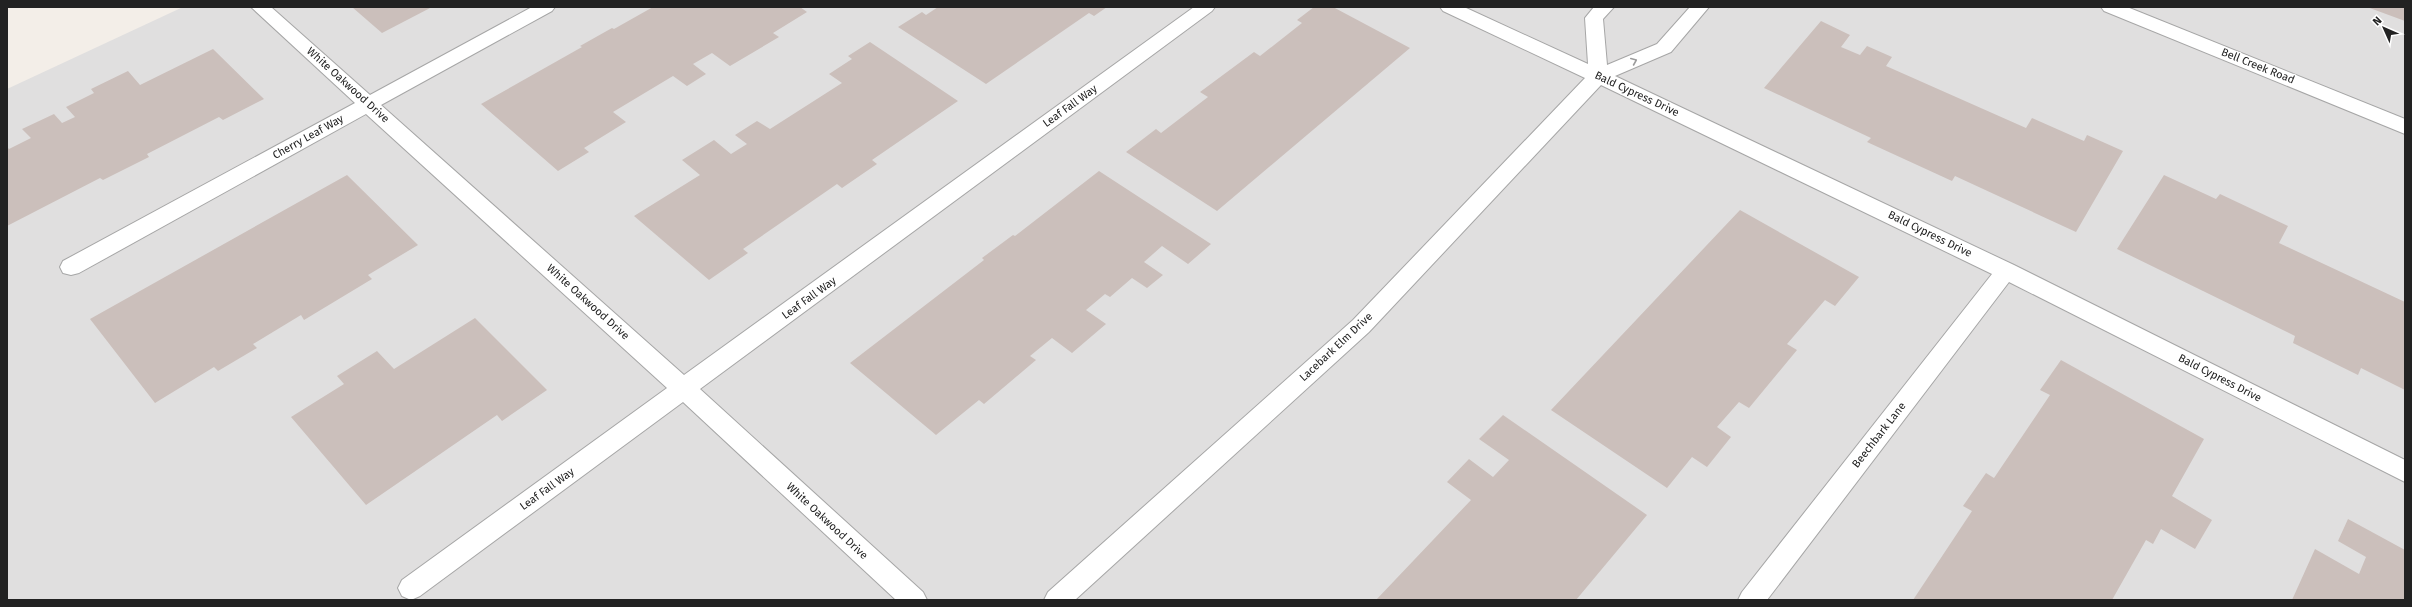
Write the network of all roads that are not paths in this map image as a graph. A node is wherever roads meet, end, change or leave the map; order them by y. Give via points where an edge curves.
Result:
1 (260, 7) edge
2 (546, 7) edge
3 (1206, 7) edge
4 (1449, 7) edge
5 (1605, 7) edge
6 (1700, 7) edge
7 (2110, 7) edge
8 (1598, 76) junction
9 (369, 103) junction
10 (2405, 127) edge
11 (71, 266) dead end
12 (2006, 271) junction
13 (684, 389) junction
14 (2405, 472) edge
15 (411, 588) dead end
16 (914, 600) edge
17 (1056, 600) edge
18 (1752, 600) edge

1 - 9 street, White Oakwood Drive
2 - 9 street, Cherry Leaf Way
3 - 13 street, Leaf Fall Way
4 - 8 street, Bald Cypress Drive
5 - 8 street via 1594,18
8 -> 6 street, Lacebark Elm Drive via 1664,48
7 - 10 street, Bell Creek Road
8 - 12 street, Bald Cypress Drive
8 - 17 street, Lacebark Elm Drive via 1361,326
9 - 11 street, Cherry Leaf Way
9 - 13 street, White Oakwood Drive
12 - 14 street, Bald Cypress Drive
12 - 18 street, Beechbark Lane
13 - 15 street, Leaf Fall Way
13 - 16 street, White Oakwood Drive

